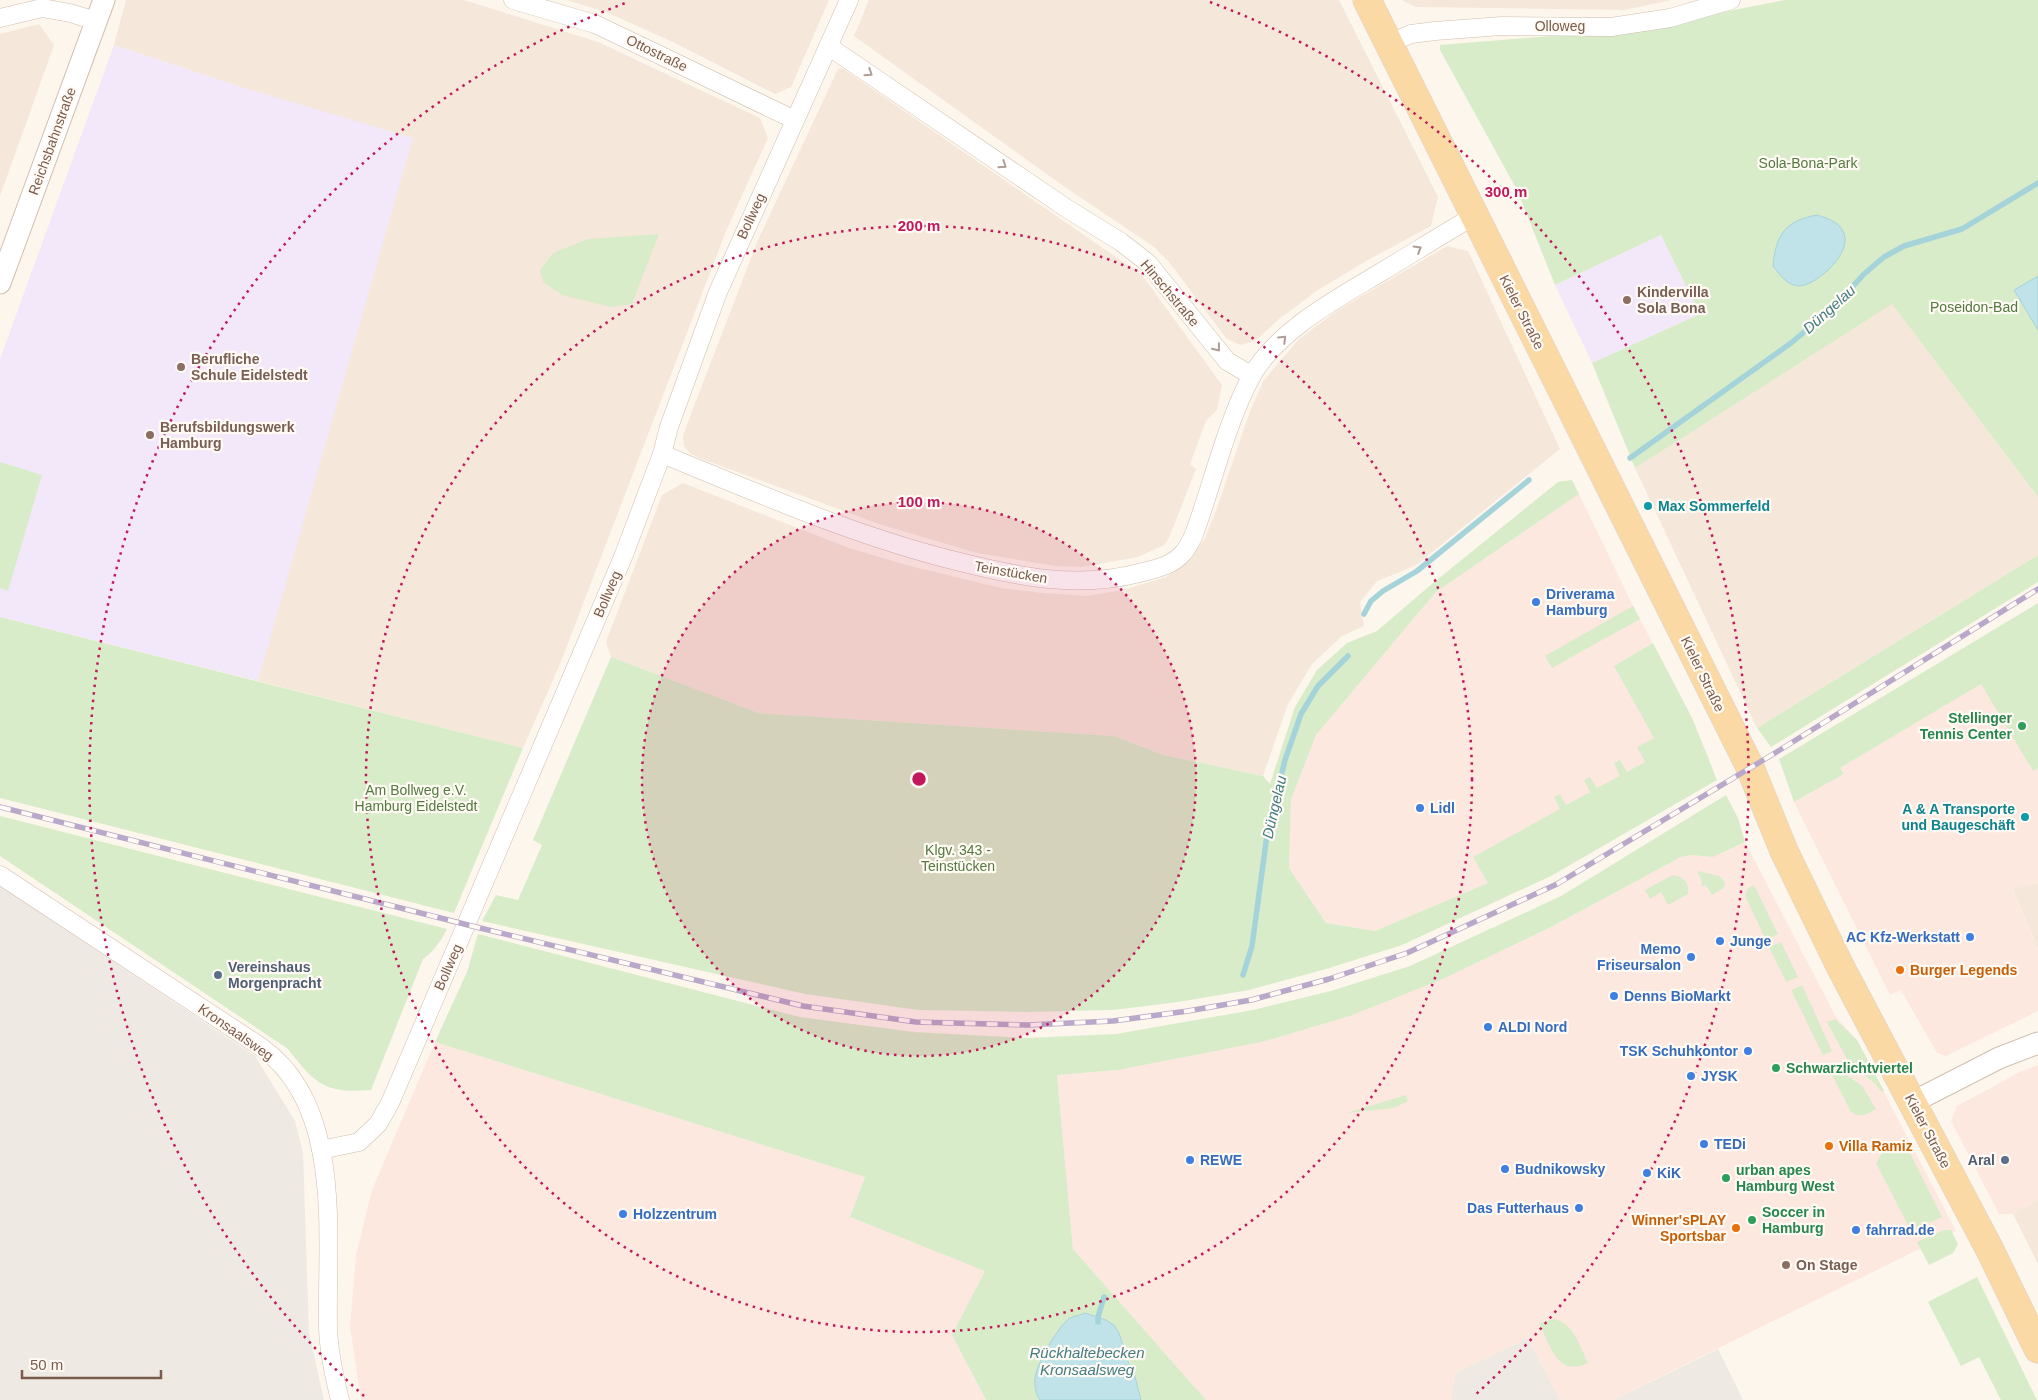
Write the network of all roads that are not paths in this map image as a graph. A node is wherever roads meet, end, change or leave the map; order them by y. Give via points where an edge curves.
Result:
1 (104, 0) edge
2 (513, 0) edge
3 (849, 0) edge
4 (1367, 0) edge
5 (1731, 0) edge
6 (0, 18) edge
7 (96, 22) junction
8 (1388, 44) junction
9 (828, 46) junction
10 (795, 120) junction
11 (1474, 216) junction
12 (0, 283) edge
13 (1252, 376) junction
14 (662, 454) junction
15 (0, 875) edge
16 (2038, 1043) edge
17 (1913, 1102) junction
18 (321, 1150) junction
19 (2038, 1349) edge
20 (340, 1400) edge

1 - 7 street, Reichsbahnstraße
2 - 10 street, Ottostraße via 595,24
3 - 9 street, Bollweg
4 - 8 main road, Kieler Straße
5 - 8 street, Olloweg via 1670,18 1610,27 1501,26 1435,31 1411,34
6 - 7 street via 42,8
7 - 12 street, Reichsbahnstraße
8 - 11 main road, Kieler Straße
9 - 10 street, Bollweg
9 -> 13 street, Hinschstraße via 1148,263 1226,361
10 - 14 street, Bollweg via 718,292
13 -> 11 street via 1287,334 1332,302
11 - 17 main road, Kieler Straße via 1749,765 1784,851 1840,966
13 - 14 street, Teinstücken via 1236,412 1193,537 1184,553 1164,567 1086,582 1000,572 908,549 838,526
14 - 18 street, Bollweg via 623,557 390,1103 378,1124 359,1142
15 - 18 street, Kronsaalsweg via 270,1054 305,1098
16 - 17 street via 2013,1051
17 - 19 main road, Kieler Straße
18 - 20 street, Kronsaalsweg via 330,1220 328,1330

